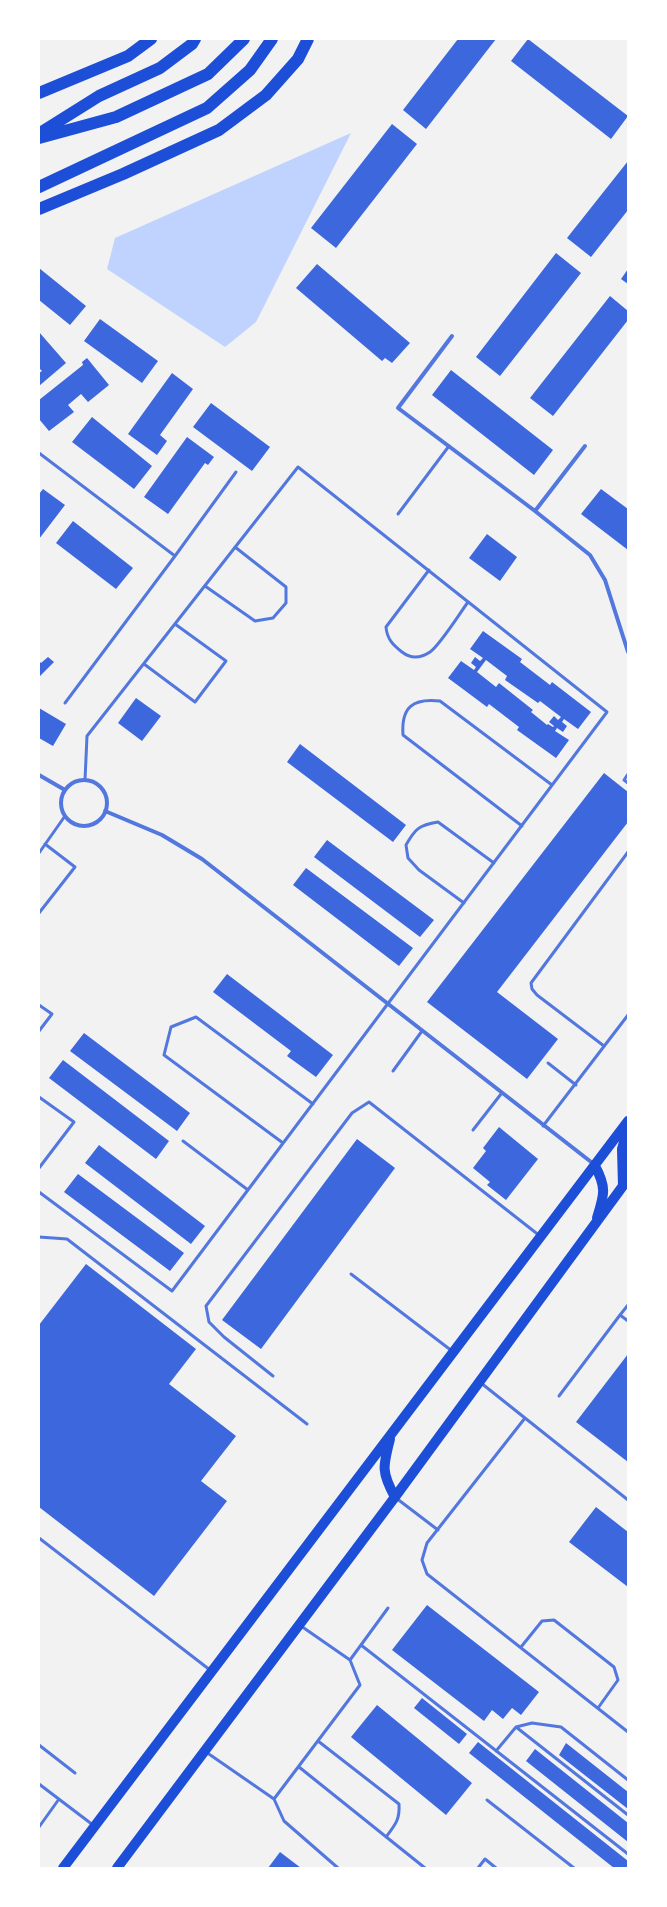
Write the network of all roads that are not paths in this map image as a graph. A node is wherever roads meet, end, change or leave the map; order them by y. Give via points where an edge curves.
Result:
1 (151, 39) edge
2 (195, 39) edge
3 (244, 39) edge
4 (272, 39) edge
5 (308, 39) edge
6 (39, 93) edge
7 (39, 134) edge
8 (39, 138) edge
9 (39, 187) edge
10 (39, 209) edge
11 (452, 336) dead end
12 (449, 446) junction
13 (585, 446) dead end
14 (39, 453) edge
15 (236, 472) dead end
16 (535, 511) junction
17 (398, 514) dead end
18 (235, 547) junction
19 (175, 556) junction
20 (429, 570) junction
21 (205, 586) junction
22 (468, 602) junction
23 (176, 624) junction
24 (628, 652) edge
25 (144, 664) junction
26 (65, 703) dead end
27 (628, 774) edge
28 (39, 775) edge
29 (85, 780) junction
30 (628, 783) edge
31 (552, 785) junction
32 (65, 790) junction
33 (105, 811) junction
34 (65, 816) junction
35 (522, 826) junction
36 (45, 844) junction
37 (628, 852) edge
38 (39, 853) edge
39 (494, 863) junction
40 (464, 903) junction
41 (39, 913) edge
42 (39, 1005) edge
43 (388, 1005) junction
44 (628, 1015) edge
45 (39, 1031) edge
46 (422, 1031) junction
47 (604, 1046) junction
48 (548, 1063) dead end
49 (393, 1070) dead end
50 (576, 1085) junction
51 (501, 1094) junction
52 (39, 1097) edge
53 (313, 1104) junction
54 (628, 1121) edge
55 (543, 1126) junction
56 (628, 1127) edge
57 (473, 1130) dead end
58 (183, 1140) dead end
59 (283, 1143) junction
60 (595, 1166) junction
61 (39, 1168) edge
62 (626, 1185) edge
63 (248, 1190) junction
64 (39, 1192) edge
65 (594, 1227) junction
66 (39, 1237) edge
67 (541, 1237) junction
68 (351, 1274) dead end
69 (628, 1305) edge
70 (620, 1316) junction
71 (628, 1321) edge
72 (453, 1352) junction
73 (273, 1376) dead end
74 (479, 1382) junction
75 (559, 1396) dead end
76 (525, 1418) junction
77 (307, 1424) dead end
78 (391, 1433) junction
79 (395, 1497) junction
80 (628, 1500) edge
81 (438, 1530) junction
82 (39, 1538) edge
83 (388, 1608) dead end
84 (299, 1625) junction
85 (361, 1645) junction
86 (520, 1647) junction
87 (350, 1660) junction
88 (212, 1672) junction
89 (598, 1708) junction
90 (516, 1727) junction
91 (628, 1732) edge
92 (318, 1741) junction
93 (39, 1745) edge
94 (204, 1751) junction
95 (496, 1751) junction
96 (299, 1767) junction
97 (75, 1773) dead end
98 (628, 1780) edge
99 (39, 1784) edge
100 (59, 1799) junction
101 (274, 1799) junction
102 (487, 1800) dead end
103 (628, 1815) edge
104 (95, 1826) junction
105 (39, 1827) edge
106 (386, 1837) junction
107 (628, 1854) edge
108 (63, 1868) edge
109 (117, 1868) edge
110 (338, 1868) edge
111 (425, 1868) edge
112 (478, 1868) edge
113 (496, 1868) edge
114 (574, 1868) edge

1 - 6 highway via 128,56
2 - 7 highway via 160,68 99,96
3 - 8 highway via 208,74 116,117
4 - 9 highway via 250,70 207,108
5 - 10 highway via 298,59 266,95 219,130
11 - 12 street via 398,408
12 - 16 street
12 - 17 lane
13 - 16 street
14 - 19 lane
15 - 19 lane
16 - 24 street via 590,555 605,580
18 - 20 lane via 298,467
18 - 21 lane
18 - 21 lane via 286,586 286,603 273,618 255,621
19 - 26 lane
20 - 22 lane
20 - 22 lane via 386,627 387,638 395,647 407,656 418,657 431,651
21 - 23 lane
22 - 31 lane via 607,712
23 - 25 lane
23 - 25 lane via 226,661 195,702
25 - 29 lane via 87,736
27 - 30 lane via 624,780
28 - 32 street
29 - 32 street via 77,780
29 - 33 street via 102,789 106,800
31 - 35 lane
31 - 35 lane via 440,701 426,700 411,705 401,720 402,735
32 - 34 street via 61,805
33 - 34 street via 101,818 86,825 75,823
33 - 43 street via 162,835 202,859
34 - 36 lane
35 - 39 lane
36 - 38 lane
36 - 41 lane via 76,867
37 - 47 lane via 531,984 537,995
39 - 40 lane
39 - 40 lane via 438,822 423,824 413,832 406,845 408,858 419,870
40 - 43 lane
42 - 45 lane via 52,1014
43 - 46 street
43 - 53 lane
44 - 47 lane
46 - 49 lane
46 - 51 street
47 - 50 lane
48 - 50 lane
50 - 55 lane
51 - 55 street
51 - 57 lane
52 - 61 lane via 74,1122
53 - 59 lane
53 - 59 lane via 196,1017 171,1027 164,1055
54 - 60 main road
55 - 60 street
56 - 62 main road via 622,1149
58 - 63 lane
59 - 63 lane
60 - 65 main road via 603,1180 603,1198
60 - 67 main road
62 - 65 main road
63 - 64 lane via 172,1291
65 - 74 main road
66 - 77 lane via 67,1239
67 - 72 main road
67 - 73 lane via 369,1102 352,1113 206,1306 209,1322
68 - 72 lane
69 - 70 lane
70 - 71 lane
70 - 75 lane
72 - 78 main road
74 - 76 lane
74 - 79 main road
76 - 80 lane
76 - 81 lane
78 - 79 main road via 383,1464 385,1480
78 - 88 main road
79 - 81 lane
79 - 84 main road
81 - 86 lane via 427,1543 422,1560 427,1574
82 - 88 lane
83 - 85 lane
84 - 87 lane
84 - 94 main road
85 - 87 lane
85 - 95 lane
86 - 89 lane
86 - 89 lane via 542,1621 554,1620 614,1667 618,1680
87 - 92 lane via 360,1685
88 - 104 main road
89 - 91 lane
90 - 95 lane
90 - 98 lane via 532,1723 561,1727
90 - 103 lane
92 - 96 lane
92 - 106 lane via 399,1804 400,1814 397,1822
93 - 97 lane
94 - 101 lane
94 - 109 main road
95 - 107 lane
96 - 101 lane
96 - 106 lane
99 - 100 lane
100 - 104 lane
100 - 105 lane
101 - 110 lane via 284,1821
102 - 114 lane
104 - 108 main road
106 - 111 lane
112 - 113 lane via 485,1859

